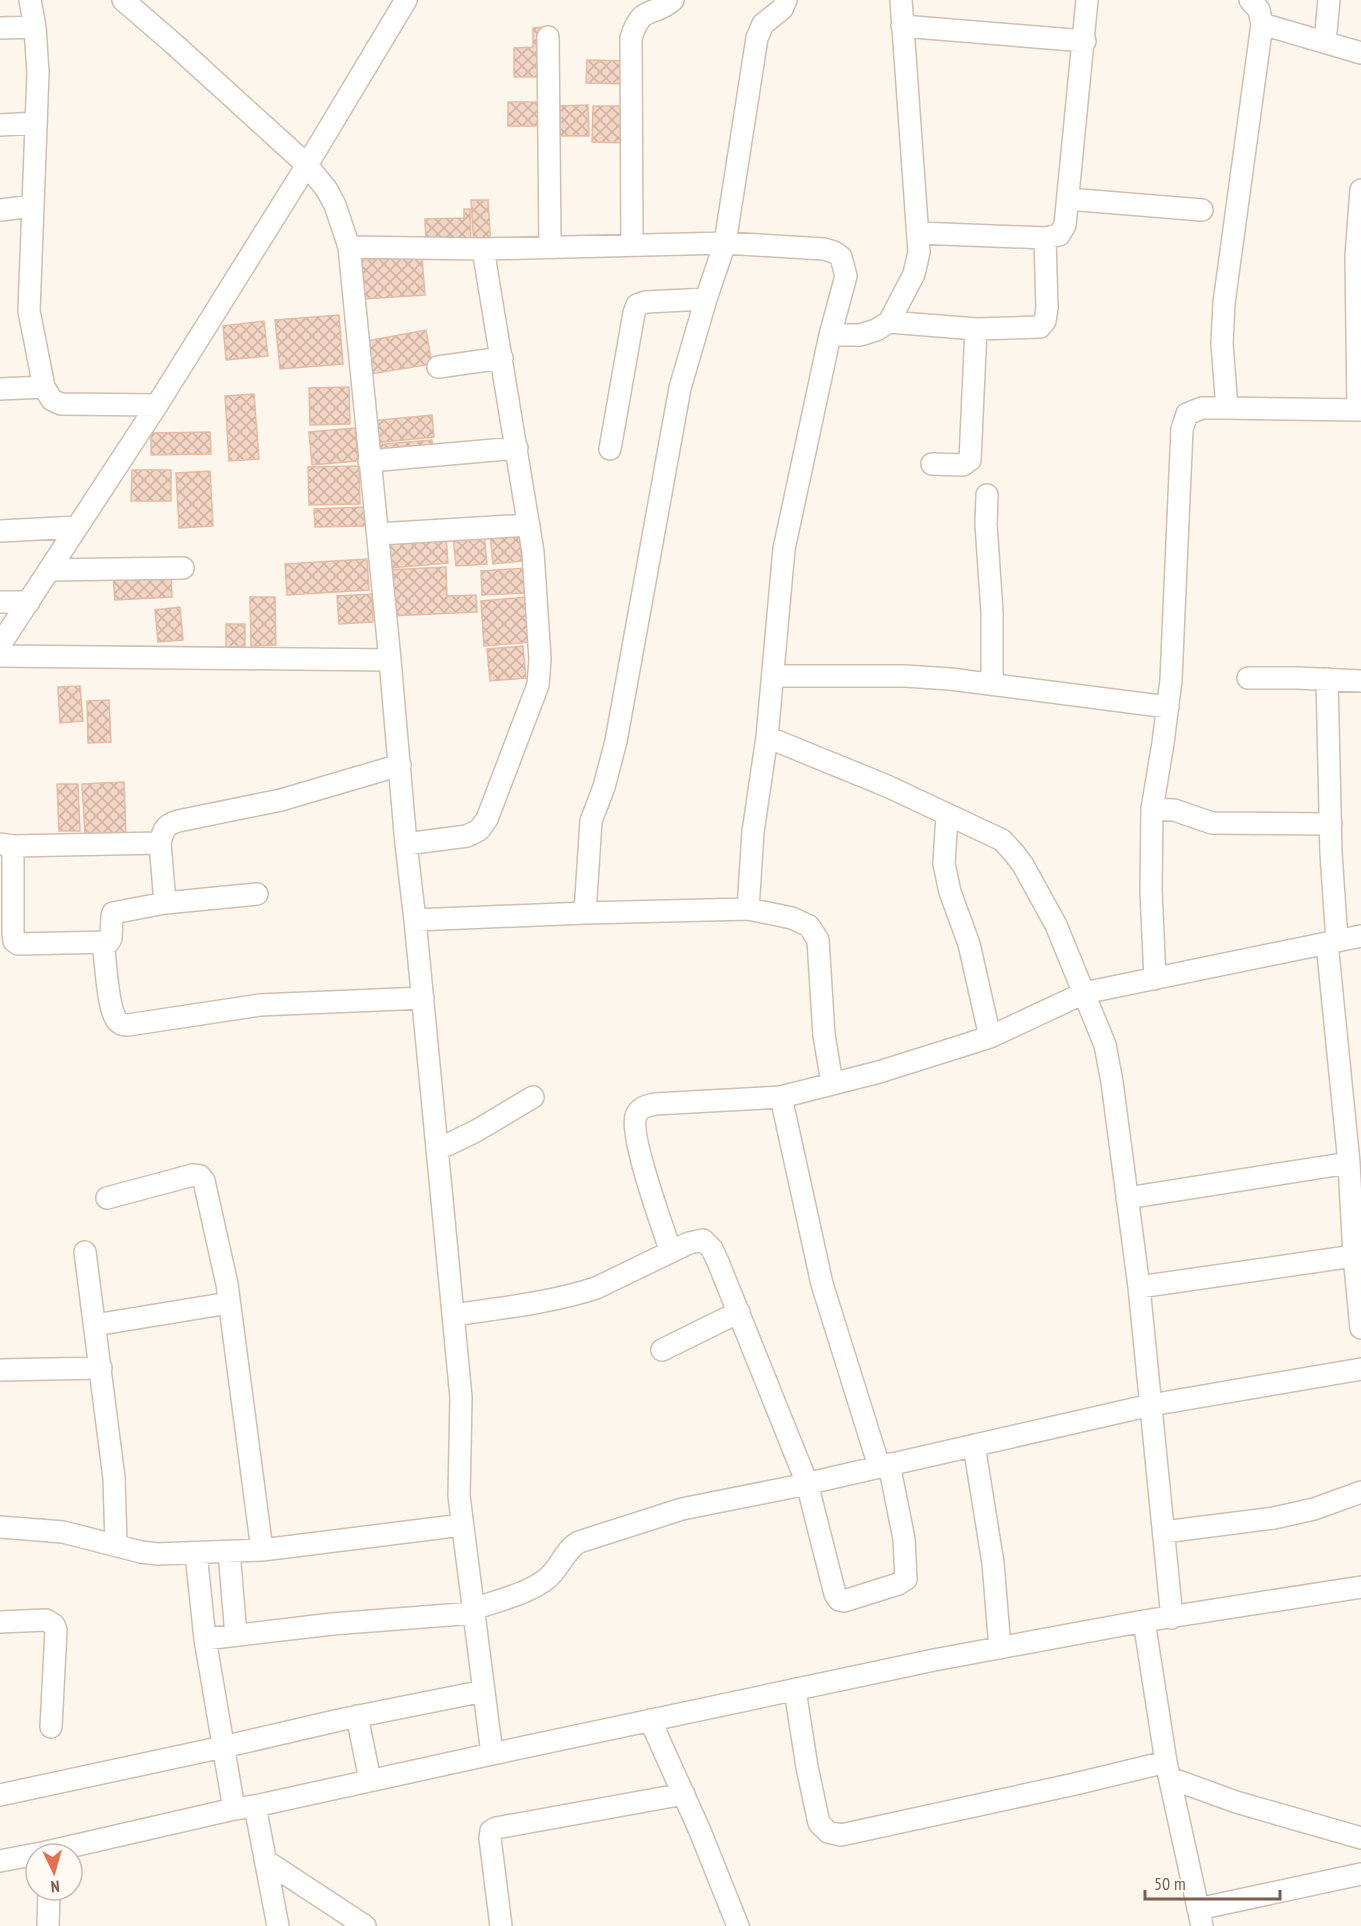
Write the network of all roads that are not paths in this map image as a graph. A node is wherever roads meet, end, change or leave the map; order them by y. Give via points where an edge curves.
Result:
1 (30, 0) edge
2 (123, 0) edge
3 (406, 0) edge
4 (673, 0) edge
5 (786, 0) edge
6 (901, 0) edge
7 (1087, 0) edge
8 (1329, 0) edge
9 (1258, 8) edge
10 (902, 26) junction
11 (34, 27) junction
12 (0, 28) edge
13 (548, 37) dead end
14 (1084, 41) junction
15 (1325, 42) junction
16 (1361, 53) edge
17 (36, 123) junction
18 (0, 125) edge
19 (307, 165) junction
20 (1361, 190) edge
21 (1068, 200) junction
22 (33, 206) junction
23 (0, 210) edge
24 (1202, 210) dead end
25 (918, 233) junction
26 (1045, 238) junction
27 (725, 243) junction
28 (632, 244) junction
29 (349, 247) junction
30 (550, 248) junction
31 (483, 249) junction
32 (705, 299) junction
33 (889, 322) junction
34 (976, 329) junction
35 (830, 335) junction
36 (502, 358) junction
37 (438, 367) dead end
38 (44, 387) junction
39 (0, 389) edge
40 (157, 405) junction
41 (1227, 408) junction
42 (1359, 410) edge
43 (517, 448) junction
44 (610, 449) dead end
45 (369, 461) junction
46 (932, 464) dead end
47 (987, 495) dead end
48 (529, 525) junction
49 (77, 527) junction
50 (0, 531) edge
51 (378, 534) junction
52 (183, 568) dead end
53 (50, 570) junction
54 (0, 602) edge
55 (29, 602) junction
56 (0, 645) edge
57 (0, 656) edge
58 (390, 660) junction
59 (773, 676) junction
60 (1248, 678) dead end
61 (1327, 679) junction
62 (1361, 681) edge
63 (992, 684) junction
64 (1168, 707) junction
65 (767, 737) junction
66 (400, 765) junction
67 (1152, 809) junction
68 (947, 814) junction
69 (1330, 824) junction
70 (160, 843) junction
71 (406, 844) junction
72 (6, 845) edge
73 (258, 894) dead end
74 (165, 903) junction
75 (748, 909) junction
76 (585, 913) junction
77 (416, 920) junction
78 (1361, 936) edge
79 (7, 942) edge
80 (1332, 942) junction
81 (103, 943) junction
82 (1155, 978) junction
83 (1084, 993) junction
84 (423, 998) junction
85 (990, 1037) junction
86 (832, 1083) junction
87 (533, 1096) dead end
88 (781, 1097) junction
89 (437, 1150) junction
90 (1349, 1163) junction
91 (106, 1198) dead end
92 (1126, 1198) junction
93 (85, 1252) dead end
94 (671, 1252) junction
95 (1358, 1255) edge
96 (1139, 1287) junction
97 (229, 1303) junction
98 (739, 1312) junction
99 (453, 1316) junction
100 (95, 1325) junction
101 (1361, 1328) edge
102 (662, 1350) dead end
103 (101, 1368) junction
104 (1361, 1368) edge
105 (0, 1370) edge
106 (1151, 1406) junction
107 (974, 1445) junction
108 (884, 1465) junction
109 (807, 1483) junction
110 (1361, 1492) edge
111 (462, 1525) junction
112 (0, 1527) edge
113 (1164, 1532) junction
114 (116, 1544) junction
115 (262, 1550) junction
116 (229, 1552) junction
117 (196, 1553) junction
118 (1361, 1587) edge
119 (475, 1611) junction
120 (1172, 1618) junction
121 (1144, 1621) junction
122 (0, 1622) edge
123 (236, 1635) junction
124 (205, 1639) junction
125 (1000, 1648) junction
126 (795, 1690) junction
127 (484, 1691) junction
128 (357, 1716) junction
129 (650, 1720) junction
130 (51, 1726) dead end
131 (223, 1747) junction
132 (492, 1754) junction
133 (1168, 1770) junction
134 (370, 1780) junction
135 (684, 1794) junction
136 (0, 1795) edge
137 (244, 1807) junction
138 (1361, 1838) edge
139 (84, 1844) edge
140 (24, 1857) edge
141 (0, 1861) edge
142 (266, 1861) junction
143 (1361, 1874) edge
144 (49, 1902) edge
145 (1200, 1917) edge
146 (48, 1926) edge
147 (278, 1926) edge
148 (365, 1926) edge
149 (501, 1926) edge
150 (738, 1926) edge

1 - 11 street
2 - 19 street
3 - 19 street
4 - 28 street via 647,12 636,22 631,38
5 - 27 street via 782,9 763,24 757,38
6 - 10 street
7 - 14 street
8 - 15 street
9 - 15 street
9 - 41 street via 1224,303 1222,344
10 - 14 street
10 - 25 street
11 - 12 street
11 - 17 street via 38,72
13 - 30 street
14 - 21 street
15 - 16 street
17 - 18 street
17 - 22 street
19 - 29 street via 335,205
19 - 40 street
20 - 42 street via 1356,256
21 - 24 street
21 - 26 street via 1065,225 1059,235
22 - 23 street
22 - 38 street via 29,311
25 - 26 street
25 - 33 street via 914,274
26 - 34 street via 1045,321 1032,328
27 - 28 street
27 - 32 street
27 - 35 street via 824,249 841,257 846,276
28 - 30 street
29 - 31 street
29 - 45 street
30 - 31 street
31 - 36 street
32 - 44 street via 645,302 638,306
32 - 76 street via 680,388 609,772 591,821
33 - 34 street
33 - 35 street via 860,335
34 - 46 street via 970,460 963,465
35 - 59 street via 784,549
36 - 37 street
36 - 43 street
38 - 39 street
38 - 40 street via 52,400 61,404
40 - 49 street
41 - 42 street
41 - 64 street via 1202,408 1187,414 1182,429
43 - 45 street
43 - 48 street
45 - 51 street
47 - 63 street
48 - 51 street
48 - 71 street via 540,659 538,685 492,808 479,830 467,836
49 - 50 street
49 - 53 street
51 - 58 street
52 - 53 street
53 - 55 street
54 - 55 street
55 - 56 street
57 - 58 street
58 - 66 street
59 - 63 street via 905,676
59 - 65 street
60 - 61 street
61 - 62 street
61 - 69 street
63 - 64 street
64 - 67 street
65 - 68 street
65 - 75 street via 753,832
66 - 70 street via 280,800 178,820 167,824
66 - 71 street
67 - 69 street via 1174,810 1212,823
67 - 82 street
68 - 83 street via 1002,840 1014,853 1056,925
68 - 85 street via 944,864 969,944
69 - 80 street
70 - 72 street
70 - 74 street
71 - 77 street
72 - 79 street via 13,933
73 - 74 street
74 - 81 street via 113,913 111,938
75 - 76 street
75 - 86 street via 792,918 809,926 818,940 824,1035
76 - 77 street
77 - 84 street
78 - 80 street
79 - 81 street
80 - 82 street
80 - 90 street
81 - 84 street via 111,1006 120,1024 260,1005
82 - 83 street
83 - 85 street
83 - 92 street via 1105,1045
84 - 89 street
85 - 86 street via 912,1063
86 - 88 street
87 - 89 street
88 - 94 street via 655,1104 638,1112 635,1119 640,1154
88 - 108 street via 822,1284
89 - 99 street
90 - 92 street
90 - 95 street
91 - 97 street via 200,1176
92 - 96 street
93 - 100 street
94 - 98 street via 696,1241 707,1243
94 - 99 street via 581,1293
95 - 96 street
95 - 101 street
96 - 106 street
97 - 100 street
97 - 115 street
98 - 102 street
98 - 109 street
99 - 111 street via 461,1397
100 - 103 street
103 - 105 street
103 - 114 street via 114,1478
104 - 106 street
106 - 107 street
106 - 113 street
107 - 108 street
107 - 125 street via 993,1563
108 - 109 street
108 - 109 street via 904,1539 906,1579 844,1600 835,1594
109 - 119 street via 682,1509 579,1542 546,1580
110 - 113 street via 1274,1518
111 - 115 street
111 - 119 street
112 - 114 street via 63,1532
113 - 120 street
114 - 117 street via 157,1554
115 - 116 street
116 - 117 street
116 - 123 street
117 - 124 street
118 - 120 street
119 - 123 street
119 - 127 street
120 - 121 street
121 - 125 street
121 - 133 street
122 - 130 street via 46,1620 54,1625
123 - 124 street
124 - 131 street
125 - 126 street
126 - 129 street
126 - 133 street via 819,1823 828,1832 841,1835 1075,1784
127 - 128 street
127 - 132 street
128 - 131 street
128 - 134 street
129 - 132 street
129 - 135 street
131 - 136 street
131 - 137 street
132 - 134 street
133 - 138 street via 1236,1802
133 - 145 street
134 - 137 street
135 - 149 street via 491,1831
135 - 150 street
137 - 139 street
137 - 142 street
140 - 141 street
142 - 147 street
142 - 148 street
143 - 145 street
144 - 146 street

